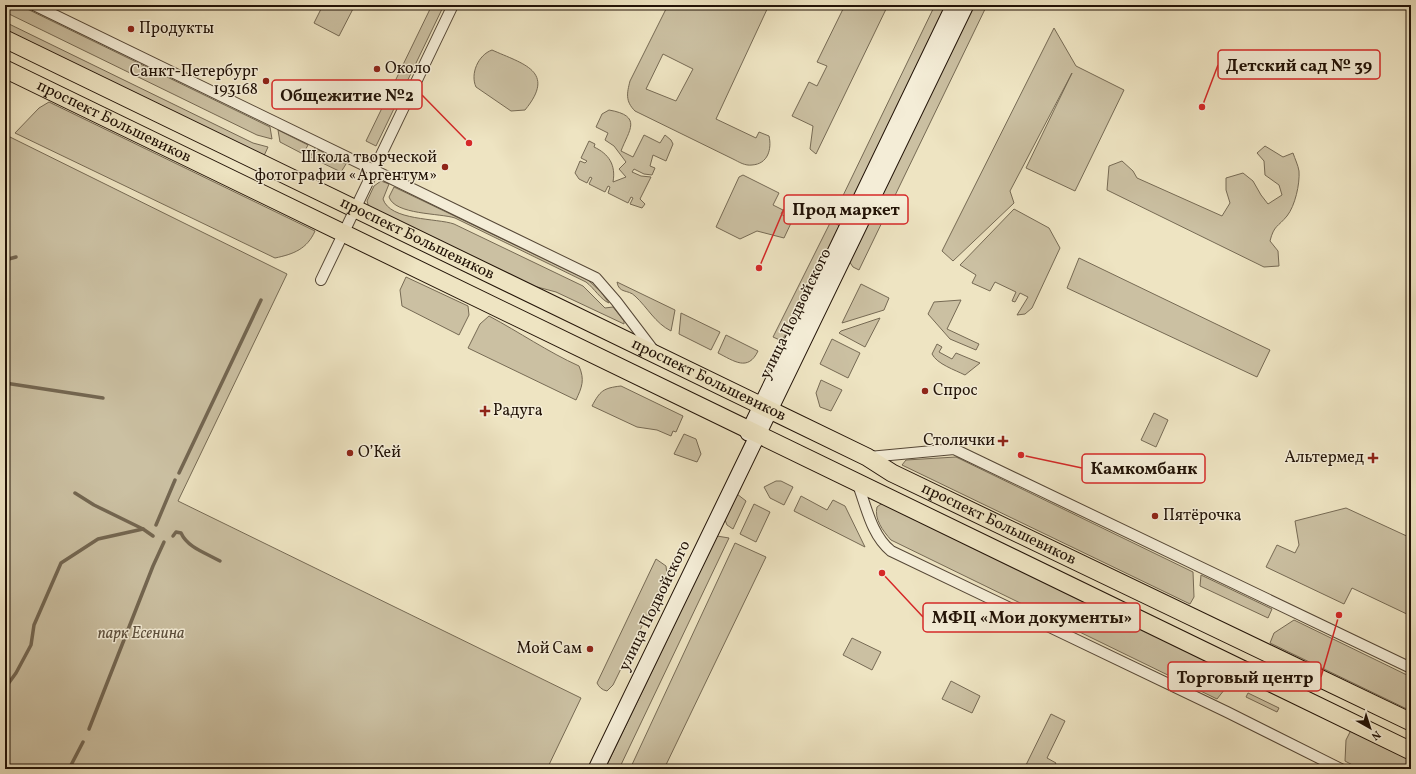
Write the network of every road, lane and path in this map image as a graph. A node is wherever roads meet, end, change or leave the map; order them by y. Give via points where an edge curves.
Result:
1 (34, 5) edge
2 (453, 5) edge
3 (954, 5) edge
4 (966, 5) edge
5 (5, 39) edge
6 (5, 69) edge
7 (373, 169) junction
8 (354, 209) junction
9 (343, 233) junction
10 (321, 280) dead end
11 (658, 356) junction
12 (765, 408) junction
13 (754, 433) junction
14 (867, 458) junction
15 (857, 482) junction
16 (1411, 668) edge
17 (1411, 722) edge
18 (1411, 751) edge
19 (585, 769) edge
20 (596, 769) edge
21 (1341, 769) edge

1 - 7 street
2 - 7 street
3 - 12 street, улица Подвойского
4 - 12 street, улица Подвойского
5 - 8 main road, проспект Большевиков
6 - 9 main road, проспект Большевиков
7 - 8 street
7 - 11 street via 596,278
8 - 9 street
8 - 11 main road, проспект Большевиков
9 - 10 street
9 - 13 main road, проспект Большевиков
11 - 12 main road, проспект Большевиков
12 - 13 street, улица Подвойского
12 - 14 main road, проспект Большевиков
13 - 15 main road, проспект Большевиков
13 - 19 street, улица Подвойского
13 - 20 street, улица Подвойского
14 - 16 street via 954,449
14 - 17 main road, проспект Большевиков via 892,473
15 - 18 main road, проспект Большевиков
15 - 21 street via 877,536 891,551

